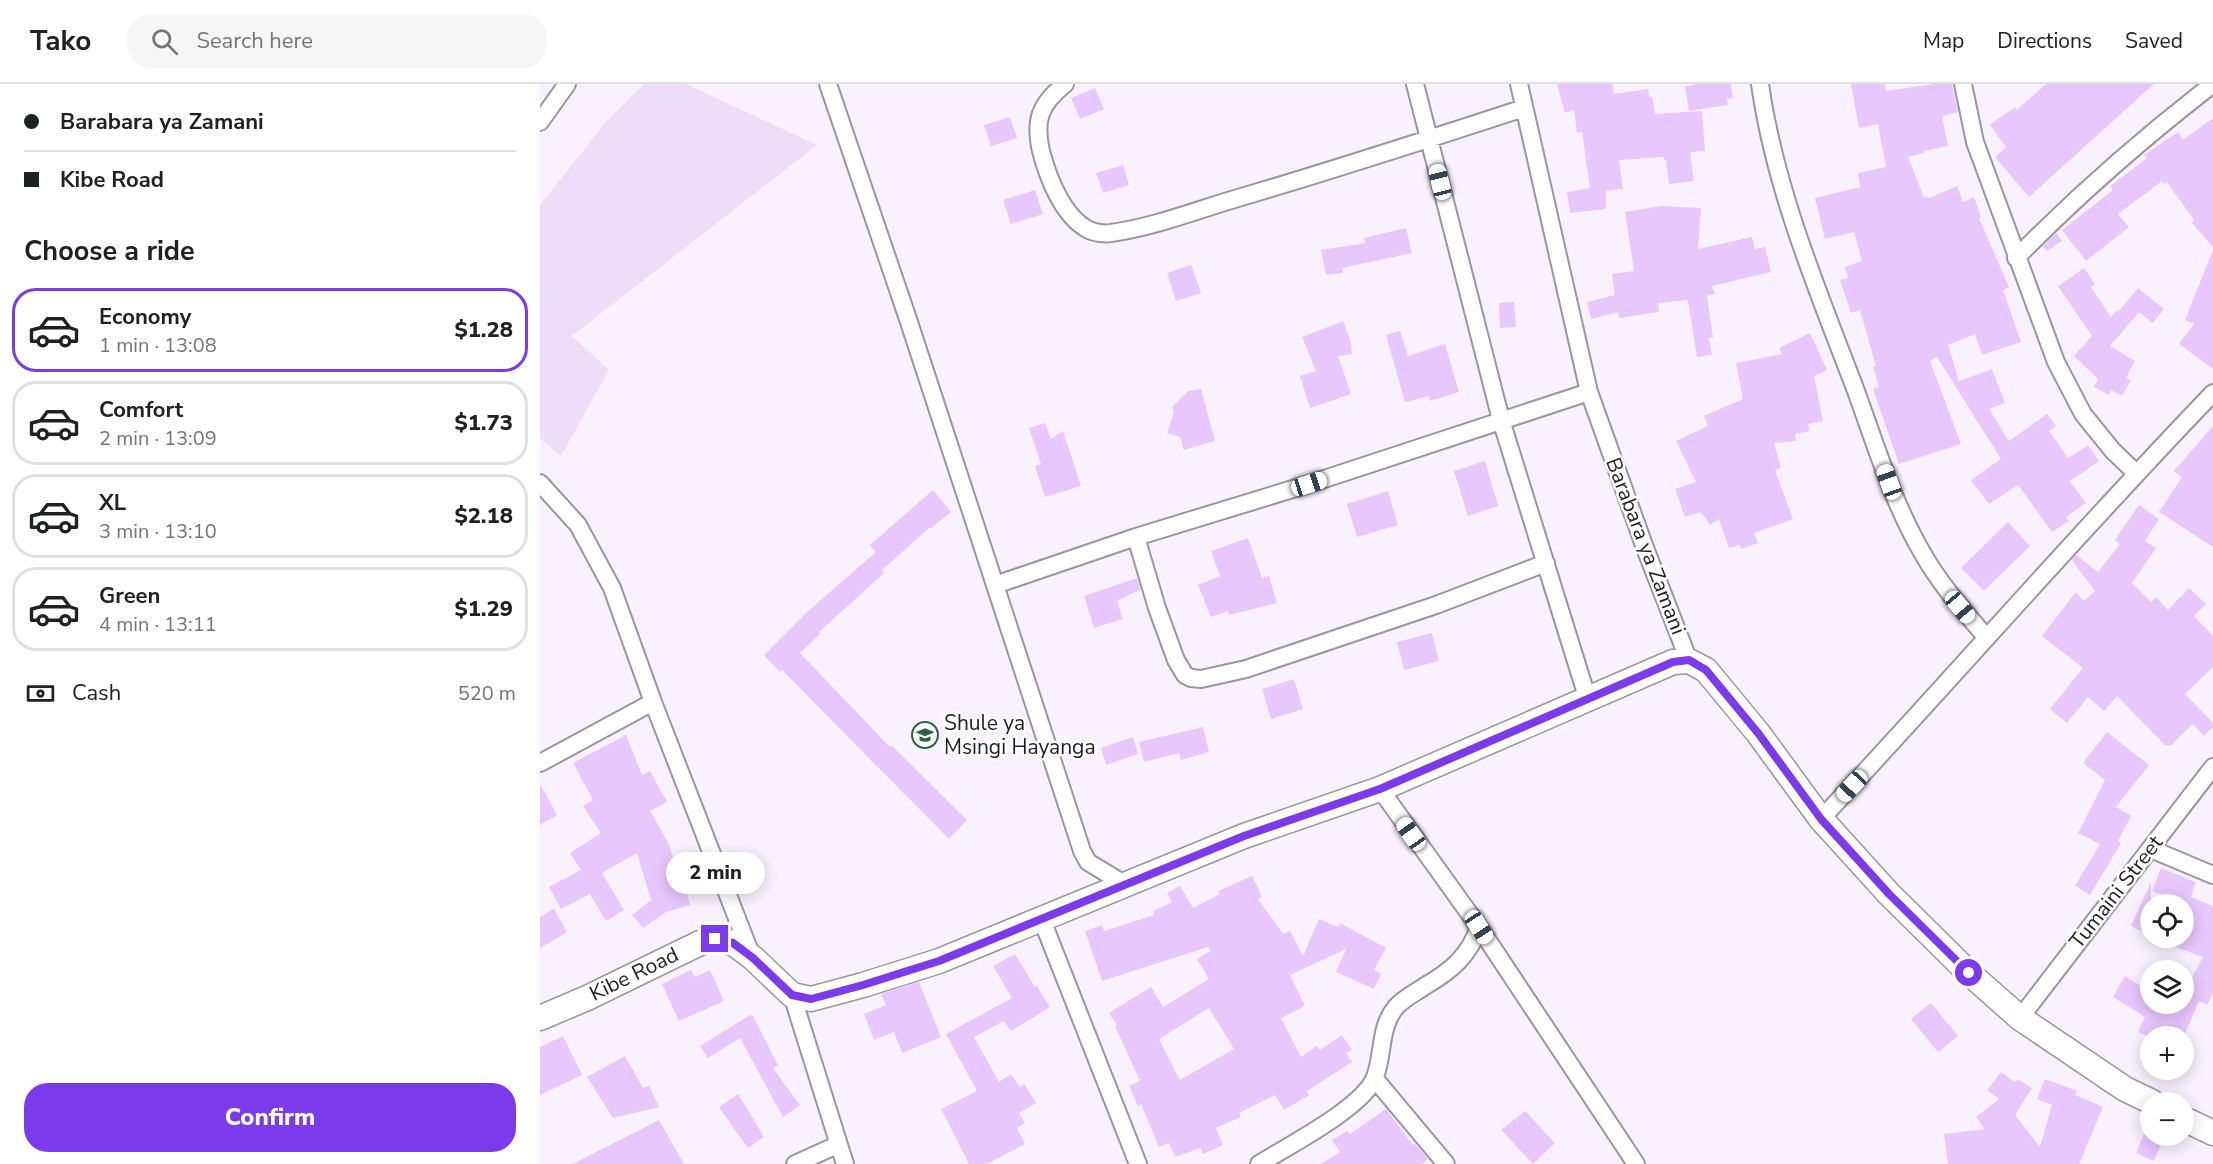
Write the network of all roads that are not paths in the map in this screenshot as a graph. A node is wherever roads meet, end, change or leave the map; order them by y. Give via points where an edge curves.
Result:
1 (567, 84) edge
2 (828, 84) edge
3 (1065, 84) edge
4 (1415, 84) edge
5 (1519, 84) edge
6 (1760, 84) edge
7 (1963, 84) edge
8 (2213, 84) edge
9 (1524, 108) junction
10 (540, 122) edge
11 (1429, 139) junction
12 (2016, 258) junction
13 (1589, 392) junction
14 (2213, 393) edge
15 (1501, 420) junction
16 (2136, 473) junction
17 (540, 483) edge
18 (1136, 537) junction
19 (1546, 563) junction
20 (995, 585) junction
21 (1986, 637) junction
22 (1689, 660) junction
23 (1588, 700) junction
24 (653, 702) junction
25 (540, 763) edge
26 (2213, 767) edge
27 (1380, 789) junction
28 (1821, 819) junction
29 (2151, 849) junction
30 (2213, 875) edge
31 (1126, 885) junction
32 (1042, 920) junction
33 (1479, 927) junction
34 (753, 958) junction
35 (792, 995) junction
36 (540, 1018) edge
37 (2020, 1018) junction
38 (1375, 1078) junction
39 (2140, 1096) edge
40 (2194, 1124) edge
41 (2213, 1133) edge
42 (837, 1145) junction
43 (795, 1164) edge
44 (844, 1164) edge
45 (1138, 1164) edge
46 (1259, 1164) edge
47 (1446, 1164) edge
48 (1636, 1164) edge

1 - 10 street
2 - 20 street
3 - 11 street via 1048,100 1039,116 1037,132 1044,162 1075,221 1090,231 1109,234
4 - 11 street
5 - 9 street, Barabara ya Zamani
6 - 21 street via 1777,170 1896,502 1924,556
7 - 12 street via 1975,142
8 - 12 street via 2084,191
9 - 11 street
9 - 13 street, Barabara ya Zamani
11 - 15 street
12 - 16 street via 2056,362 2083,414
13 - 15 street
13 - 22 street, Barabara ya Zamani
14 - 16 street
15 - 18 street
15 - 19 street
16 - 21 street
17 - 24 street via 578,525 612,588
18 - 19 street via 1176,660 1185,675 1201,679 1246,669 1426,609
18 - 20 street
19 - 23 street
20 - 31 street via 1084,856
21 - 28 street
22 - 23 street via 1673,662
22 - 28 street, Barabara ya Zamani via 1706,670
23 - 27 street
24 - 25 street
24 - 34 street
26 - 29 street, Tumaini Street
27 - 31 street via 1244,836
27 - 33 street
28 - 37 street, Barabara ya Zamani via 1889,894
29 - 30 street
29 - 37 street, Tumaini Street
31 - 32 street
32 - 35 street via 939,961 863,985 811,999
32 - 45 street
33 - 38 street via 1472,946 1456,963 1394,1010 1383,1035
33 - 48 street
34 - 35 street, Kibe Road
34 - 36 street, Kibe Road via 733,943 715,939 700,943
35 - 42 street
37 - 39 street, Barabara ya Zamani
38 - 46 street via 1345,1110
38 - 47 street
40 - 41 street
42 - 43 street
42 - 44 street

